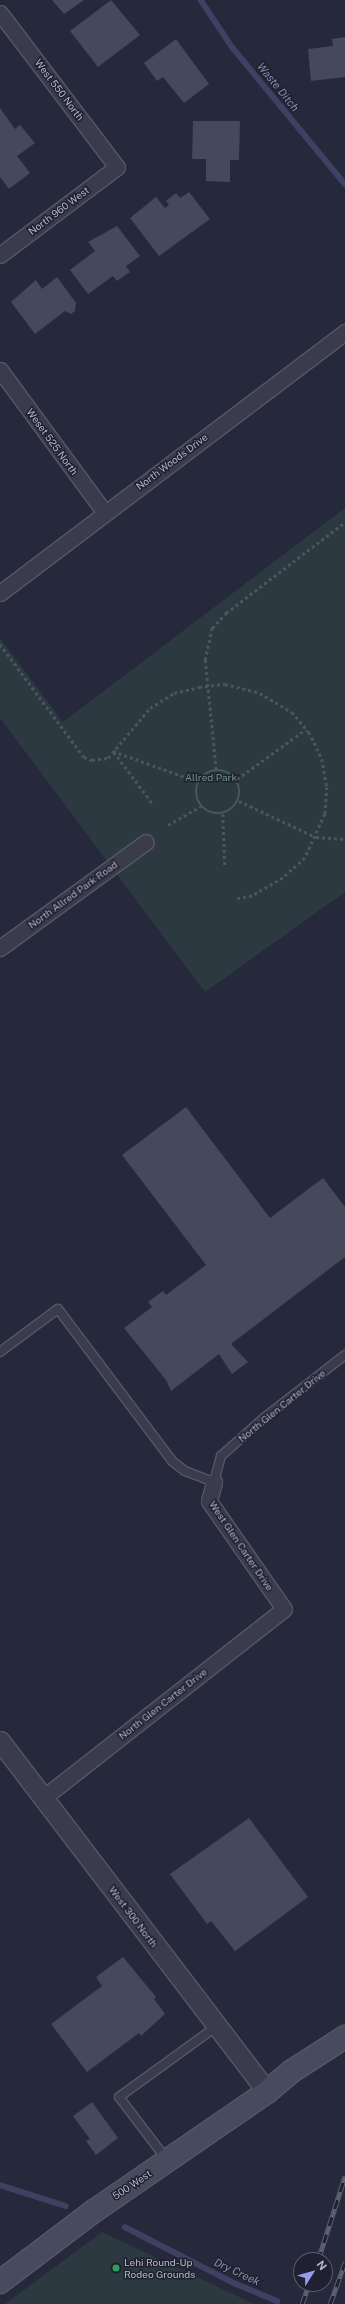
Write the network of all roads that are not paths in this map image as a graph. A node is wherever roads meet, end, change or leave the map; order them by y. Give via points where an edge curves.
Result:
1 (0, 14) edge
2 (118, 167) joint
3 (0, 255) edge
4 (345, 332) edge
5 (0, 370) edge
6 (105, 513) junction
7 (0, 593) edge
8 (146, 842) dead end
9 (0, 948) edge
10 (0, 1352) edge
11 (345, 1355) edge
12 (214, 1482) junction
13 (284, 1609) joint
14 (0, 1741) edge
15 (43, 1798) junction
16 (217, 2026) junction
17 (345, 2037) edge
18 (345, 2051) edge
19 (267, 2092) junction
20 (168, 2161) junction
21 (0, 2282) edge

1 - 2 street, West 550 North
2 - 3 street, North 960 West
4 - 6 street, North Woods Drive
5 - 6 street, Weset 525 North
6 - 7 street, North Woods Drive
8 - 9 street, North Allred Park Road
10 - 12 lane via 58,1309 172,1461 185,1471
11 - 12 lane, North Glen Carter Drive via 264,1418 221,1456
12 - 13 street, West Glen Carter Drive via 209,1501
13 - 15 street, North Glen Carter Drive
14 - 15 street, West 300 North
15 - 16 street, West 300 North
16 - 19 street, West 300 North
16 - 20 lane via 119,2097
17 - 19 main road, 500 West via 292,2070
18 - 19 main road, 500 West via 299,2081
19 - 20 main road, 500 West
20 - 21 main road, 500 West

